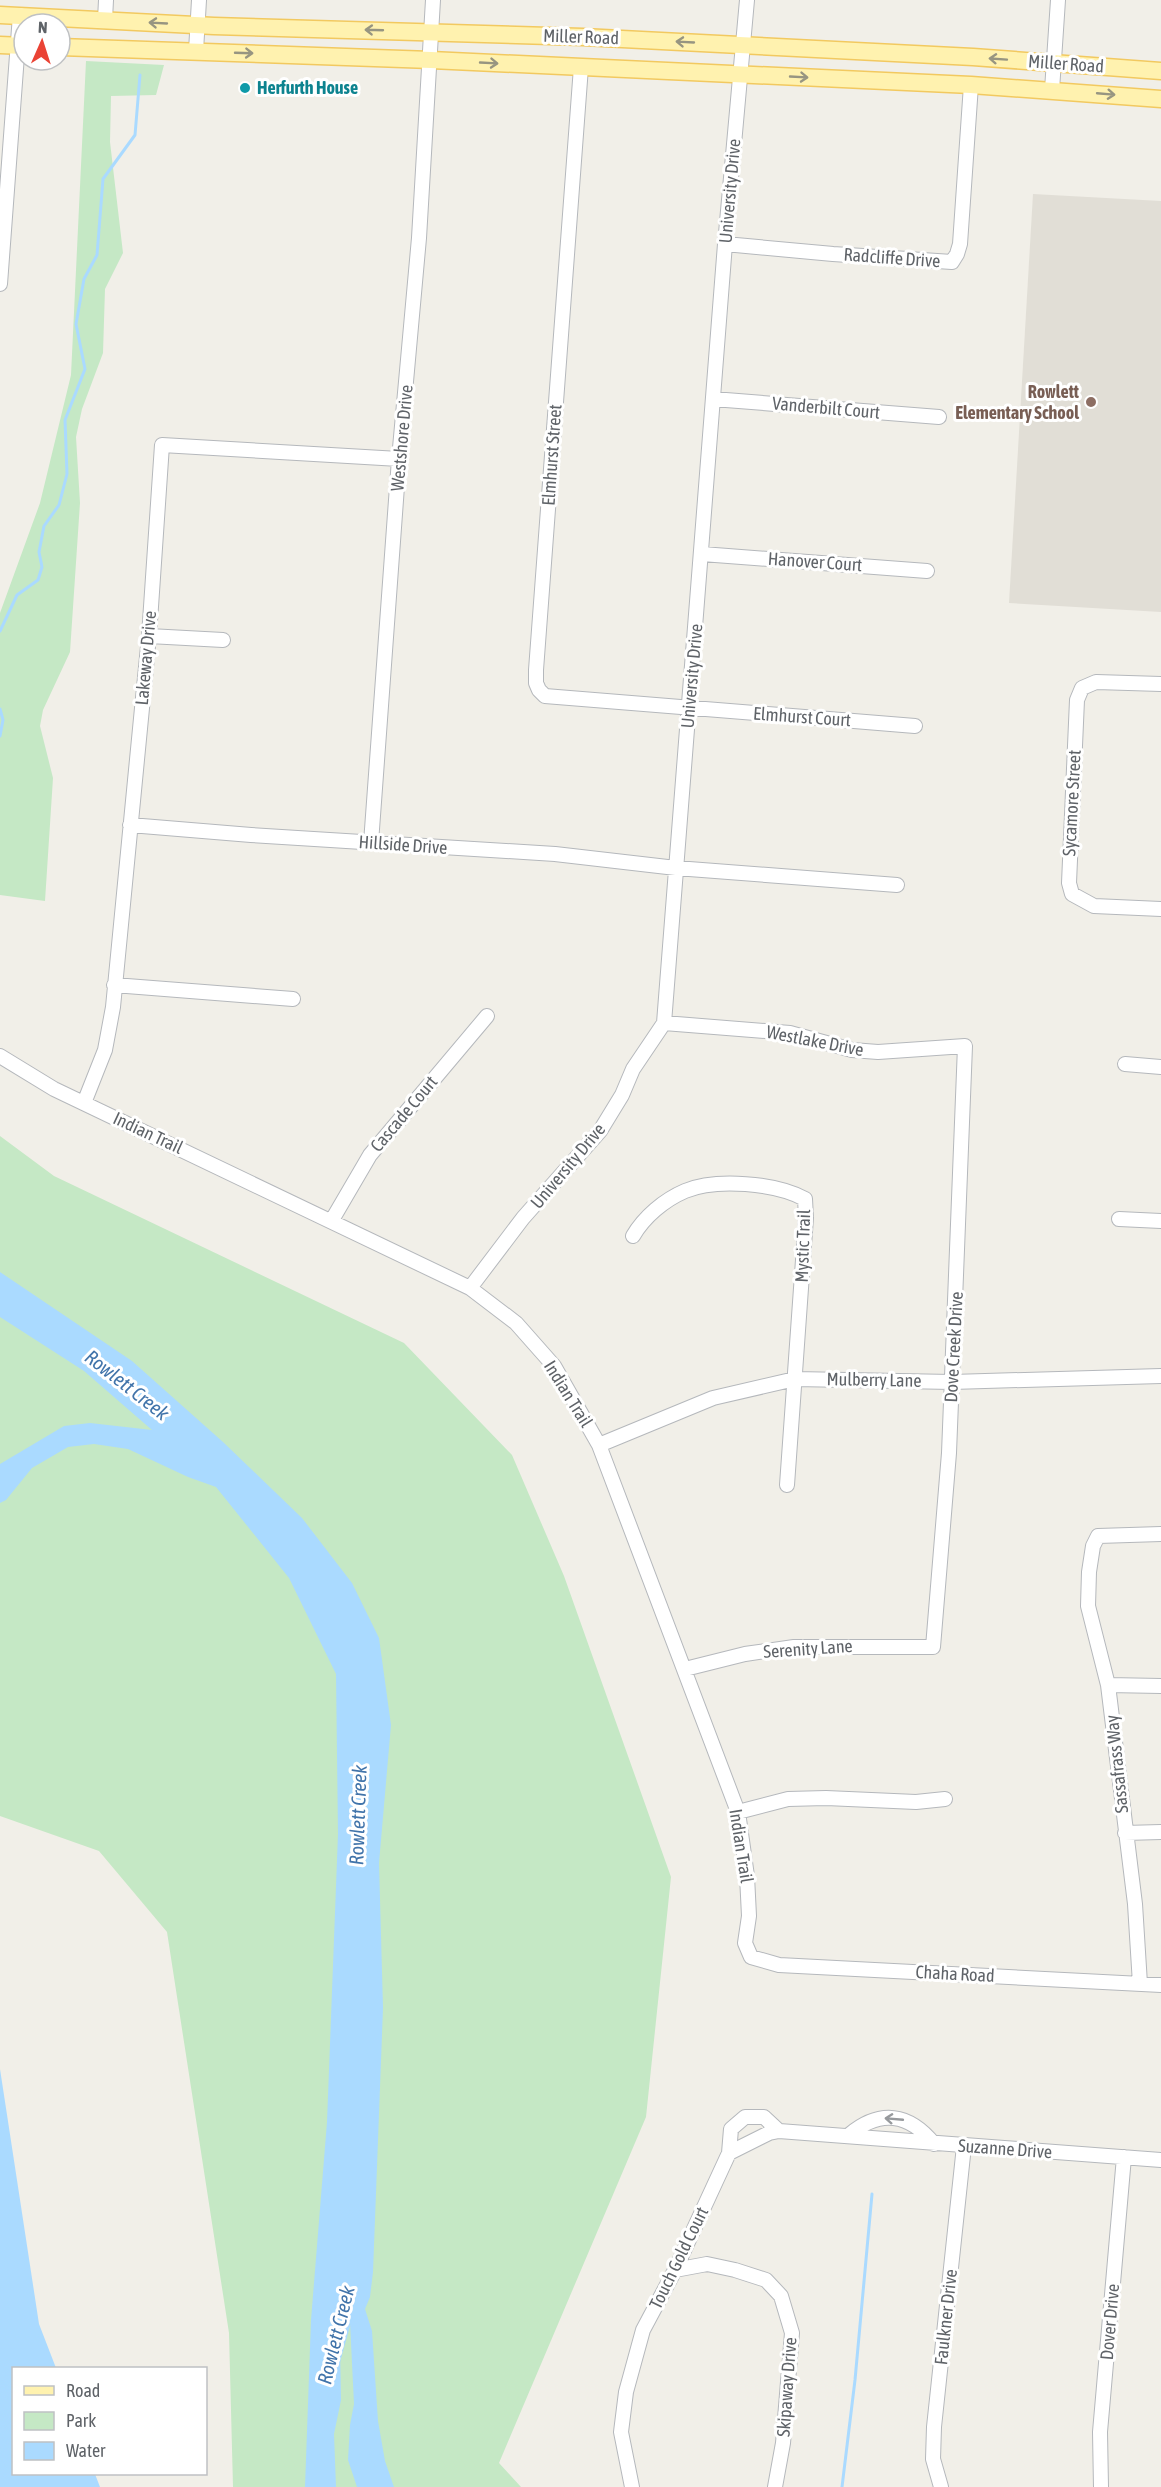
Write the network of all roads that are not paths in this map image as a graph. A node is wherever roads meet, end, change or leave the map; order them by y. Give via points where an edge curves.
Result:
1 (106, 0) edge
2 (199, 0) edge
3 (433, 0) edge
4 (747, 0) edge
5 (1058, 0) edge
6 (72, 18) edge
7 (105, 20) junction
8 (205, 25) junction
9 (315, 29) junction
10 (432, 32) junction
11 (744, 45) junction
12 (72, 47) edge
13 (204, 52) junction
14 (316, 56) junction
15 (431, 60) junction
16 (1053, 62) junction
17 (581, 67) junction
18 (1161, 71) edge
19 (16, 72) edge
20 (741, 75) junction
21 (971, 85) junction
22 (1052, 90) junction
23 (1161, 99) edge
24 (5, 136) edge
25 (725, 244) junction
26 (0, 284) edge
27 (713, 399) junction
28 (939, 417) dead end
29 (399, 459) junction
30 (702, 554) junction
31 (927, 571) dead end
32 (149, 636) junction
33 (223, 640) dead end
34 (1161, 684) edge
35 (689, 708) junction
36 (915, 726) dead end
37 (130, 825) junction
38 (371, 843) junction
39 (676, 868) junction
40 (897, 885) dead end
41 (1161, 909) edge
42 (114, 985) junction
43 (292, 999) dead end
44 (487, 1016) dead end
45 (664, 1023) junction
46 (965, 1046) joint
47 (0, 1056) edge
48 (1125, 1064) dead end
49 (1161, 1067) edge
50 (84, 1103) junction
51 (1119, 1219) dead end
52 (332, 1220) junction
53 (1161, 1221) edge
54 (633, 1236) dead end
55 (470, 1288) junction
56 (1161, 1376) edge
57 (795, 1379) junction
58 (952, 1382) junction
59 (600, 1445) junction
60 (787, 1485) dead end
61 (1161, 1534) edge
62 (933, 1647) joint
63 (685, 1669) junction
64 (1108, 1685) junction
65 (1161, 1686) edge
66 (945, 1799) dead end
67 (738, 1812) junction
68 (1161, 1832) edge
69 (1125, 1833) junction
70 (751, 1957) joint
71 (1140, 1984) junction
72 (1161, 1985) edge
73 (779, 2131) junction
74 (849, 2135) junction
75 (934, 2144) junction
76 (964, 2146) junction
77 (729, 2153) junction
78 (1124, 2157) junction
79 (1161, 2160) edge
80 (675, 2270) junction
81 (632, 2487) edge
82 (775, 2487) edge
83 (941, 2487) edge
84 (1101, 2487) edge

1 - 7 street
2 - 8 street
3 - 10 street, Westshore Drive
4 - 11 street, University Drive
5 - 16 street
6 - 7 main road, Miller Road
8 -> 7 main road, Miller Road
8 - 9 main road, Miller Road
8 - 13 main road
10 -> 9 main road, Miller Road
9 - 14 main road
11 -> 10 main road, Miller Road
10 - 15 street, Westshore Drive
16 -> 11 main road, Miller Road
11 - 20 street, University Drive
12 - 13 main road, Miller Road
13 -> 14 main road, Miller Road
14 - 15 main road, Miller Road
15 -> 17 main road, Miller Road
15 - 29 street, Westshore Drive
16 - 18 main road, Miller Road
16 - 22 street
17 - 20 main road, Miller Road
17 - 35 street, Elmhurst Street via 536,683 545,696
19 - 24 street
20 -> 21 main road, Miller Road
20 - 25 street, University Drive
21 - 22 main road, Miller Road
21 - 25 street, Radcliffe Drive via 960,243 952,262
22 -> 23 main road, Miller Road
24 - 26 street
25 - 27 street, University Drive
27 - 28 street, Vanderbilt Court
27 - 30 street, University Drive
29 - 32 street, Lakeway Drive via 162,445
29 - 38 street, Westshore Drive
30 - 31 street, Hanover Court
30 - 35 street, University Drive
32 - 33 street
32 - 37 street, Lakeway Drive
34 - 41 street, Sycamore Street via 1096,682 1082,688 1077,700 1069,884 1072,894 1094,906
35 - 36 street, Elmhurst Court
35 - 39 street, University Drive
37 - 38 street, Hillside Drive
37 - 42 street, Lakeway Drive
38 - 39 street, Hillside Drive via 555,854
39 - 40 street, Hillside Drive
39 - 45 street, University Drive
42 - 43 street
42 - 50 street, Lakeway Drive via 105,1050
44 - 52 street, Cascade Court via 370,1155
45 - 46 street, Westlake Drive via 790,1033 852,1050 878,1052
45 - 55 street, University Drive via 633,1069 600,1131 523,1218
46 - 58 street, Dove Creek Drive
47 - 50 street, Indian Trail
48 - 49 street
50 - 52 street, Indian Trail
51 - 53 street
52 - 55 street, Indian Trail
54 - 57 street, Mystic Trail via 641,1222 667,1202 704,1186 762,1186 790,1191 804,1199
55 - 59 street, Indian Trail via 516,1323 554,1366
56 - 58 street, Mulberry Lane
57 - 58 street, Mulberry Lane
57 - 59 street, Mulberry Lane via 713,1398
57 - 60 street
58 - 62 street, Dove Creek Drive
59 - 63 street, Indian Trail
61 - 64 street, Sassafrass Way via 1098,1536 1093,1546 1088,1606
62 - 63 street, Serenity Lane via 794,1647
63 - 67 street, Indian Trail
64 - 65 street
64 - 69 street, Sassafrass Way
66 - 67 street via 788,1799
67 - 70 street, Indian Trail via 747,1876 749,1916 745,1943
68 - 69 street
69 - 71 street, Sassafrass Way
70 - 71 street, Chaha Road via 779,1965
71 - 72 street, Chaha Road
73 - 74 street
73 - 77 street
73 - 77 street, Touch Gold Court via 764,2117 745,2117 731,2129
74 - 75 street, Suzanne Drive
75 -> 74 street via 918,2126 889,2118 872,2120
75 - 76 street, Suzanne Drive
76 - 78 street, Suzanne Drive
76 - 83 street, Faulkner Drive via 934,2427 933,2459
77 - 80 street, Touch Gold Court
78 - 79 street, Suzanne Drive
78 - 84 street, Dover Drive via 1100,2432
80 - 81 street, Touch Gold Court via 643,2330 626,2392 621,2432
80 - 82 street, Skipaway Drive via 707,2264 735,2270 766,2280 781,2296 792,2333 783,2444

